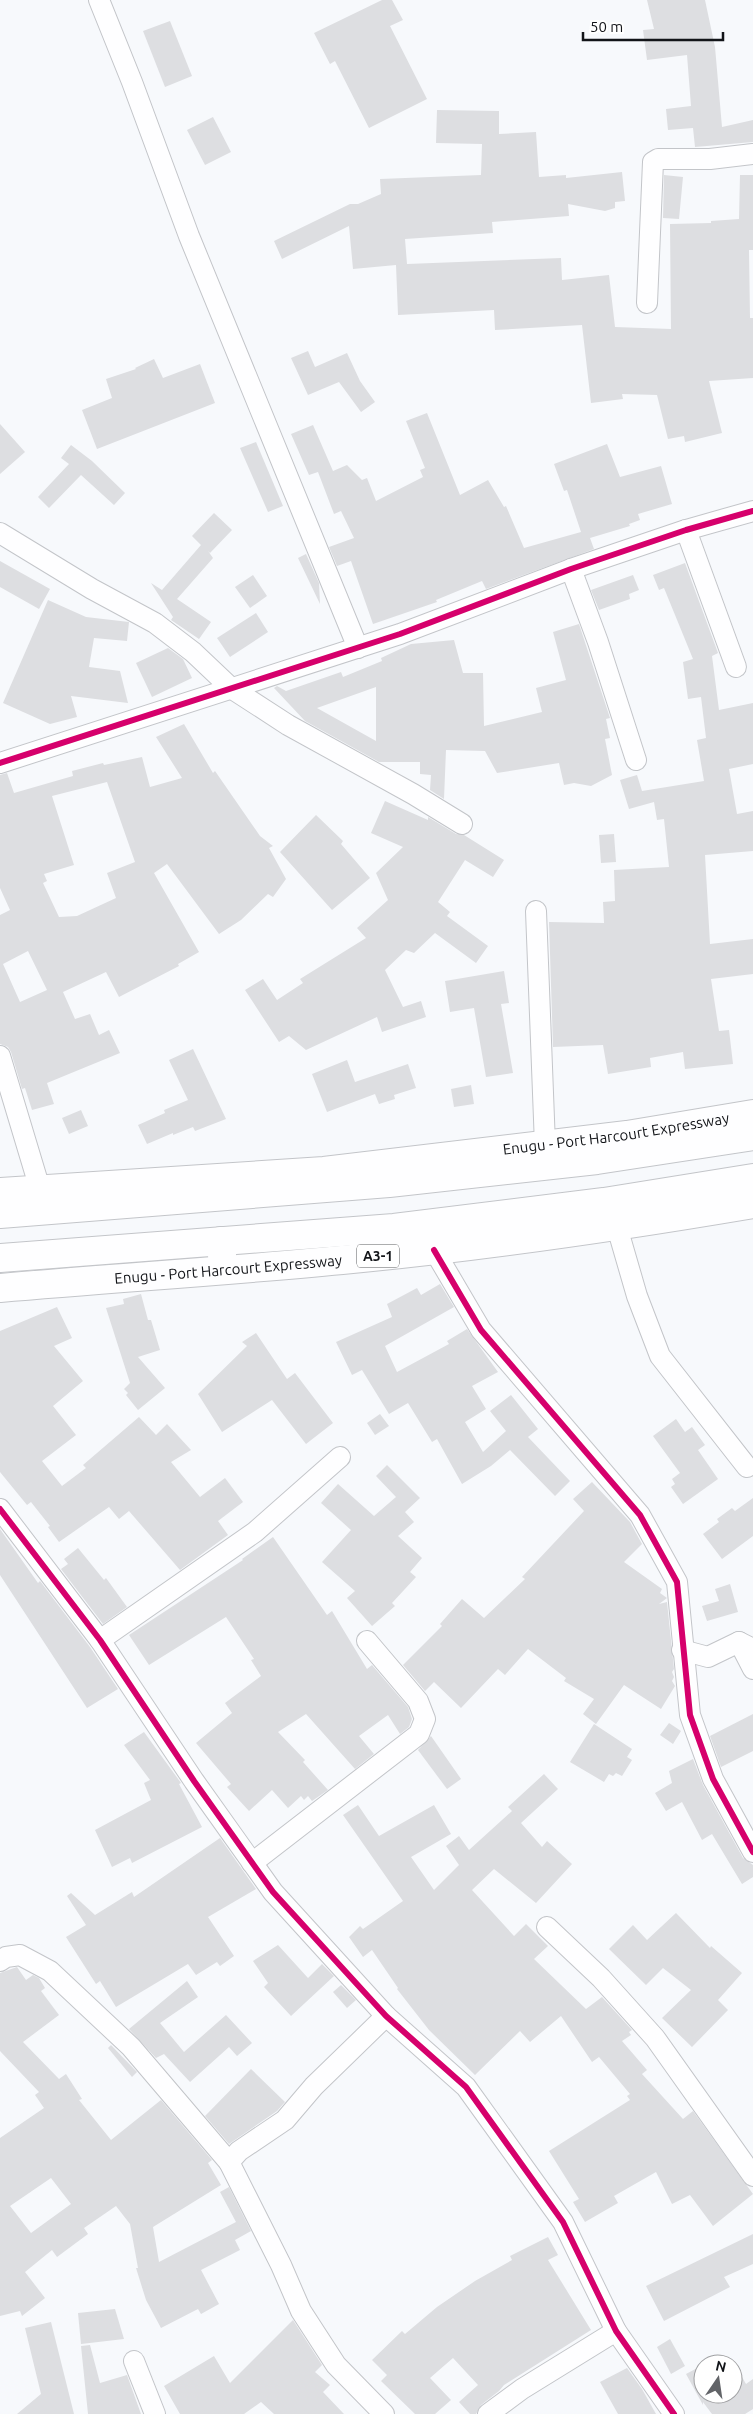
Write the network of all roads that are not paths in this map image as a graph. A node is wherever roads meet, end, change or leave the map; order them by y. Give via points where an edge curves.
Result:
1 (99, 0) edge
2 (753, 154) edge
3 (647, 303) dead end
4 (753, 511) edge
5 (686, 530) junction
6 (0, 533) edge
7 (571, 569) junction
8 (358, 648) junction
9 (736, 667) dead end
10 (231, 688) junction
11 (636, 760) dead end
12 (0, 764) edge
13 (462, 824) dead end
14 (536, 911) dead end
15 (0, 1056) edge
16 (753, 1114) edge
17 (753, 1136) edge
18 (545, 1145) junction
19 (753, 1178) edge
20 (40, 1189) junction
21 (0, 1192) edge
22 (753, 1204) edge
23 (0, 1214) edge
24 (617, 1226) junction
25 (221, 1241) junction
26 (434, 1250) junction
27 (0, 1258) edge
28 (224, 1269) junction
29 (0, 1288) edge
30 (340, 1457) dead end
31 (747, 1467) dead end
32 (0, 1509) edge
33 (100, 1640) junction
34 (367, 1641) dead end
35 (746, 1646) edge
36 (682, 1650) junction
37 (753, 1669) edge
38 (753, 1852) edge
39 (252, 1863) junction
40 (547, 1927) dead end
41 (0, 1961) edge
42 (386, 2016) junction
43 (229, 2162) junction
44 (753, 2176) edge
45 (616, 2331) junction
46 (134, 2361) dead end
47 (155, 2414) edge
48 (384, 2414) edge
49 (488, 2414) edge
50 (674, 2414) edge

1 - 8 street via 189,236
2 - 3 street via 710,159 658,159 653,162
4 - 5 street
5 - 7 street
5 - 9 street
6 - 10 street via 155,623 193,652
7 - 8 street
7 - 11 street
8 - 10 street
10 - 12 street
10 - 13 street via 288,725
14 - 18 street
15 - 20 street
16 - 18 main road, Enugu - Port Harcourt Expressway
17 - 23 main road, Enugu - Port Harcourt Expressway via 597,1160 389,1184
18 - 20 main road, Enugu - Port Harcourt Expressway via 324,1171
19 - 25 main road, Enugu - Port Harcourt Expressway / A3-1 via 604,1202 403,1227
20 - 21 main road, Enugu - Port Harcourt Expressway
22 - 24 main road, Enugu - Port Harcourt Expressway / A3-1
24 - 26 main road, Enugu - Port Harcourt Expressway / A3-1
24 - 31 street via 637,1296 660,1356
25 - 27 main road, Enugu - Port Harcourt Expressway / A3-1
25 - 28 main road
26 - 28 main road, Enugu - Port Harcourt Expressway / A3-1
26 - 36 street via 481,1330 640,1515 677,1582
28 - 29 main road, Enugu - Port Harcourt Expressway / A3-1
30 - 33 street via 255,1532
32 - 33 street
33 - 39 street
34 - 39 street via 418,1701 425,1719 419,1734
35 - 36 street via 708,1657
35 - 37 street
36 - 38 street via 690,1715 713,1779
39 - 42 street via 273,1892
40 - 44 street via 632,2010
41 - 43 street via 20,1955 50,1971 131,2047
42 - 43 street via 314,2086 285,2120 239,2151
42 - 45 street via 466,2087 563,2222
43 - 48 street via 301,2311 336,2365
45 - 49 street
45 - 50 street
46 - 47 street

